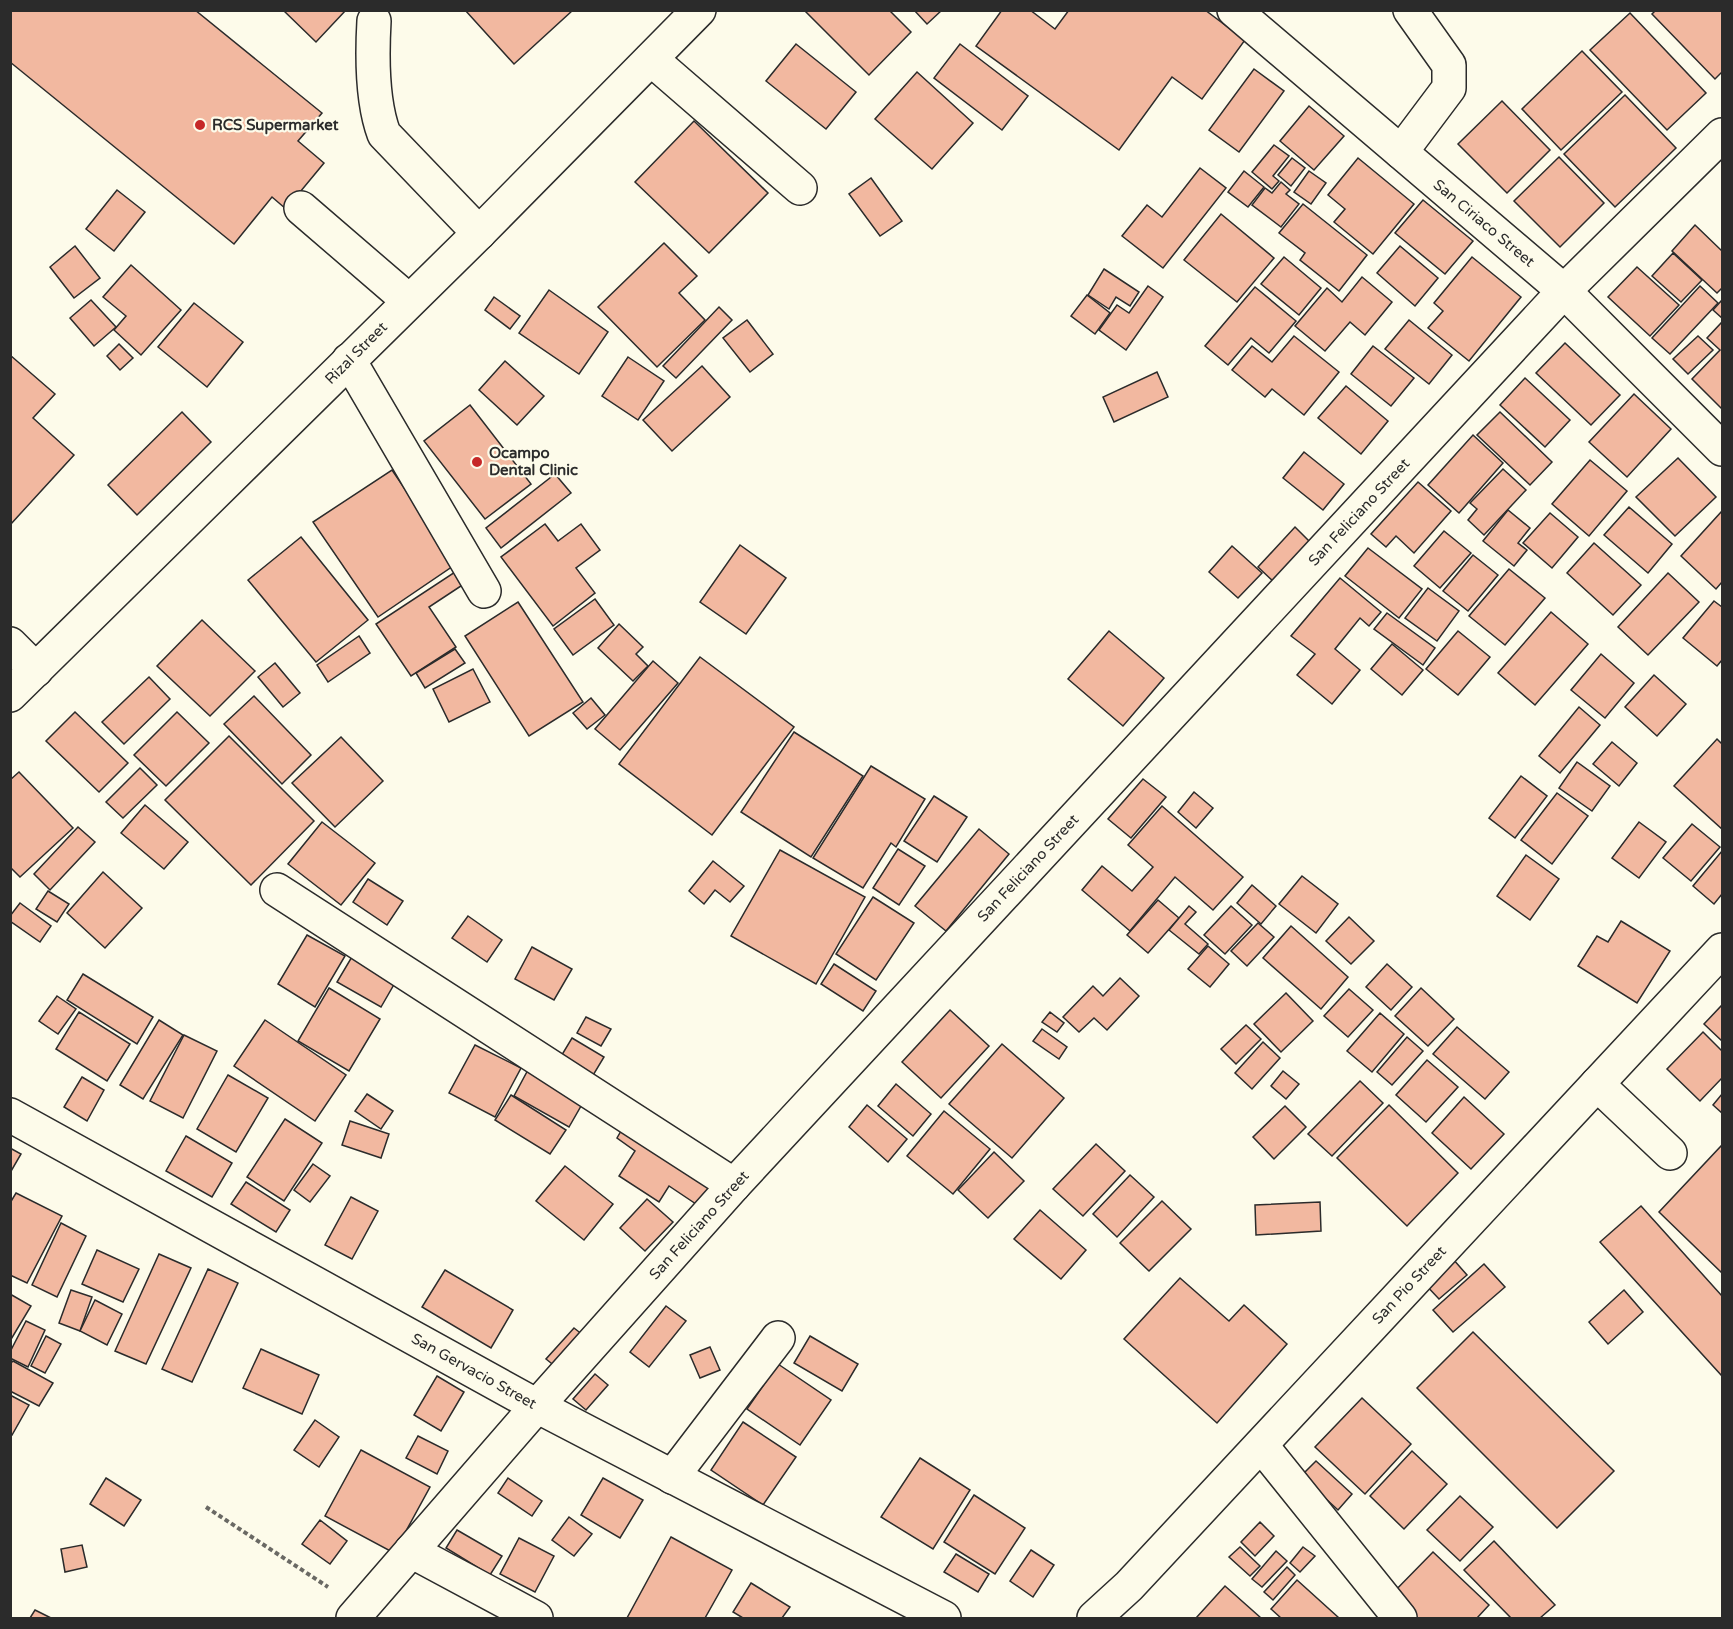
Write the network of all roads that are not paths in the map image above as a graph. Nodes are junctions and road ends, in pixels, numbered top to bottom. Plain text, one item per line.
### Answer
1 (699, 10) edge
2 (1234, 10) edge
3 (1410, 10) edge
4 (374, 21) dead end
5 (651, 59) junction
6 (1722, 135) edge
7 (1401, 152) junction
8 (800, 188) dead end
9 (302, 208) dead end
10 (479, 233) junction
11 (1564, 291) junction
12 (409, 301) junction
13 (349, 360) junction
14 (1722, 449) edge
15 (484, 591) dead end
16 (10, 644) edge
17 (36, 670) junction
18 (10, 695) edge
19 (276, 890) dead end
20 (1722, 950) edge
21 (1597, 1084) junction
22 (10, 1114) edge
23 (1670, 1153) dead end
24 (734, 1185) junction
25 (778, 1338) dead end
26 (537, 1406) junction
27 (1261, 1445) junction
28 (672, 1477) junction
29 (411, 1551) junction
30 (357, 1613) edge
31 (536, 1618) edge
32 (944, 1618) edge
33 (1094, 1618) edge
34 (1401, 1618) edge

1 - 5 street, Rizal Street
2 - 7 street, San Ciriaco Street
3 - 7 street
4 - 10 street
5 - 8 street
5 - 10 street, Rizal Street
6 - 11 street, San Feliciano Street
7 - 11 street, San Ciriaco Street
9 - 12 street
10 - 12 street, Rizal Street
11 - 14 street, San Ciriaco Street
11 - 24 street, San Feliciano Street
12 - 13 street, Rizal Street
13 - 15 street
13 - 17 street, Rizal Street
16 - 17 street
17 - 18 street, Rizal Street
19 - 24 street
20 - 21 street, San Pio Street
21 - 23 street
21 - 27 street, San Pio Street
22 - 26 street, San Gervacio Street
24 - 26 street, San Feliciano Street
25 - 28 street
26 - 28 street, San Gervacio Street
26 - 29 street, San Feliciano Street
27 - 33 street, San Pio Street
27 - 34 street
28 - 32 street, San Gervacio Street
29 - 30 street, San Feliciano Street
29 - 31 street

